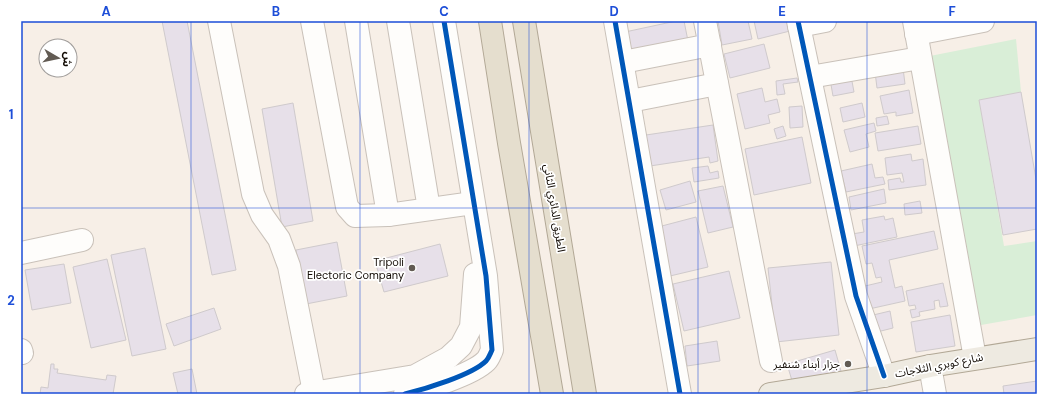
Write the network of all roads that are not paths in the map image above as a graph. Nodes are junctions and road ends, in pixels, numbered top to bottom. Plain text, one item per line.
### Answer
1 (219, 21) edge
2 (312, 21) edge
3 (356, 21) edge
4 (398, 21) edge
5 (444, 21) edge
6 (490, 21) edge
7 (524, 21) edge
8 (615, 21) edge
9 (705, 21) edge
10 (825, 21) edge
11 (983, 21) edge
12 (799, 24) edge
13 (915, 27) edge
14 (710, 46) junction
15 (920, 58) junction
16 (623, 62) junction
17 (810, 76) junction
18 (717, 84) junction
19 (630, 100) junction
20 (473, 203) junction
21 (429, 209) junction
22 (388, 215) junction
23 (478, 231) junction
24 (82, 240) dead end
25 (21, 253) edge
26 (1037, 348) edge
27 (975, 358) junction
28 (771, 361) dead end
29 (930, 366) junction
30 (884, 376) junction
31 (310, 393) edge
32 (405, 394) edge
33 (552, 394) edge
34 (586, 394) edge
35 (680, 394) edge
36 (770, 394) edge
37 (935, 394) edge

1 - 31 street
2 - 22 street
3 - 22 street
4 - 21 street
5 - 20 street
6 - 33 highway
7 - 34 highway, الطريق الدائري الثاني
8 - 16 street
9 - 14 street
10 - 12 street
11 - 13 street
12 - 17 street
13 - 15 street
14 - 16 street
14 - 18 street
15 - 17 street
15 - 27 street
16 - 19 street
17 - 30 street
18 - 19 street
18 - 28 street
19 - 35 street
20 - 21 street
20 - 23 street
21 - 22 street
23 - 31 street
23 - 32 street
24 - 25 street
26 - 27 main road, شارع كوبري الثلاجات
27 - 29 main road, شارع كوبري الثلاجات
29 - 30 main road, شارع كوبري الثلاجات
29 - 37 street
30 - 36 main road, شارع كوبري الثلاجات

